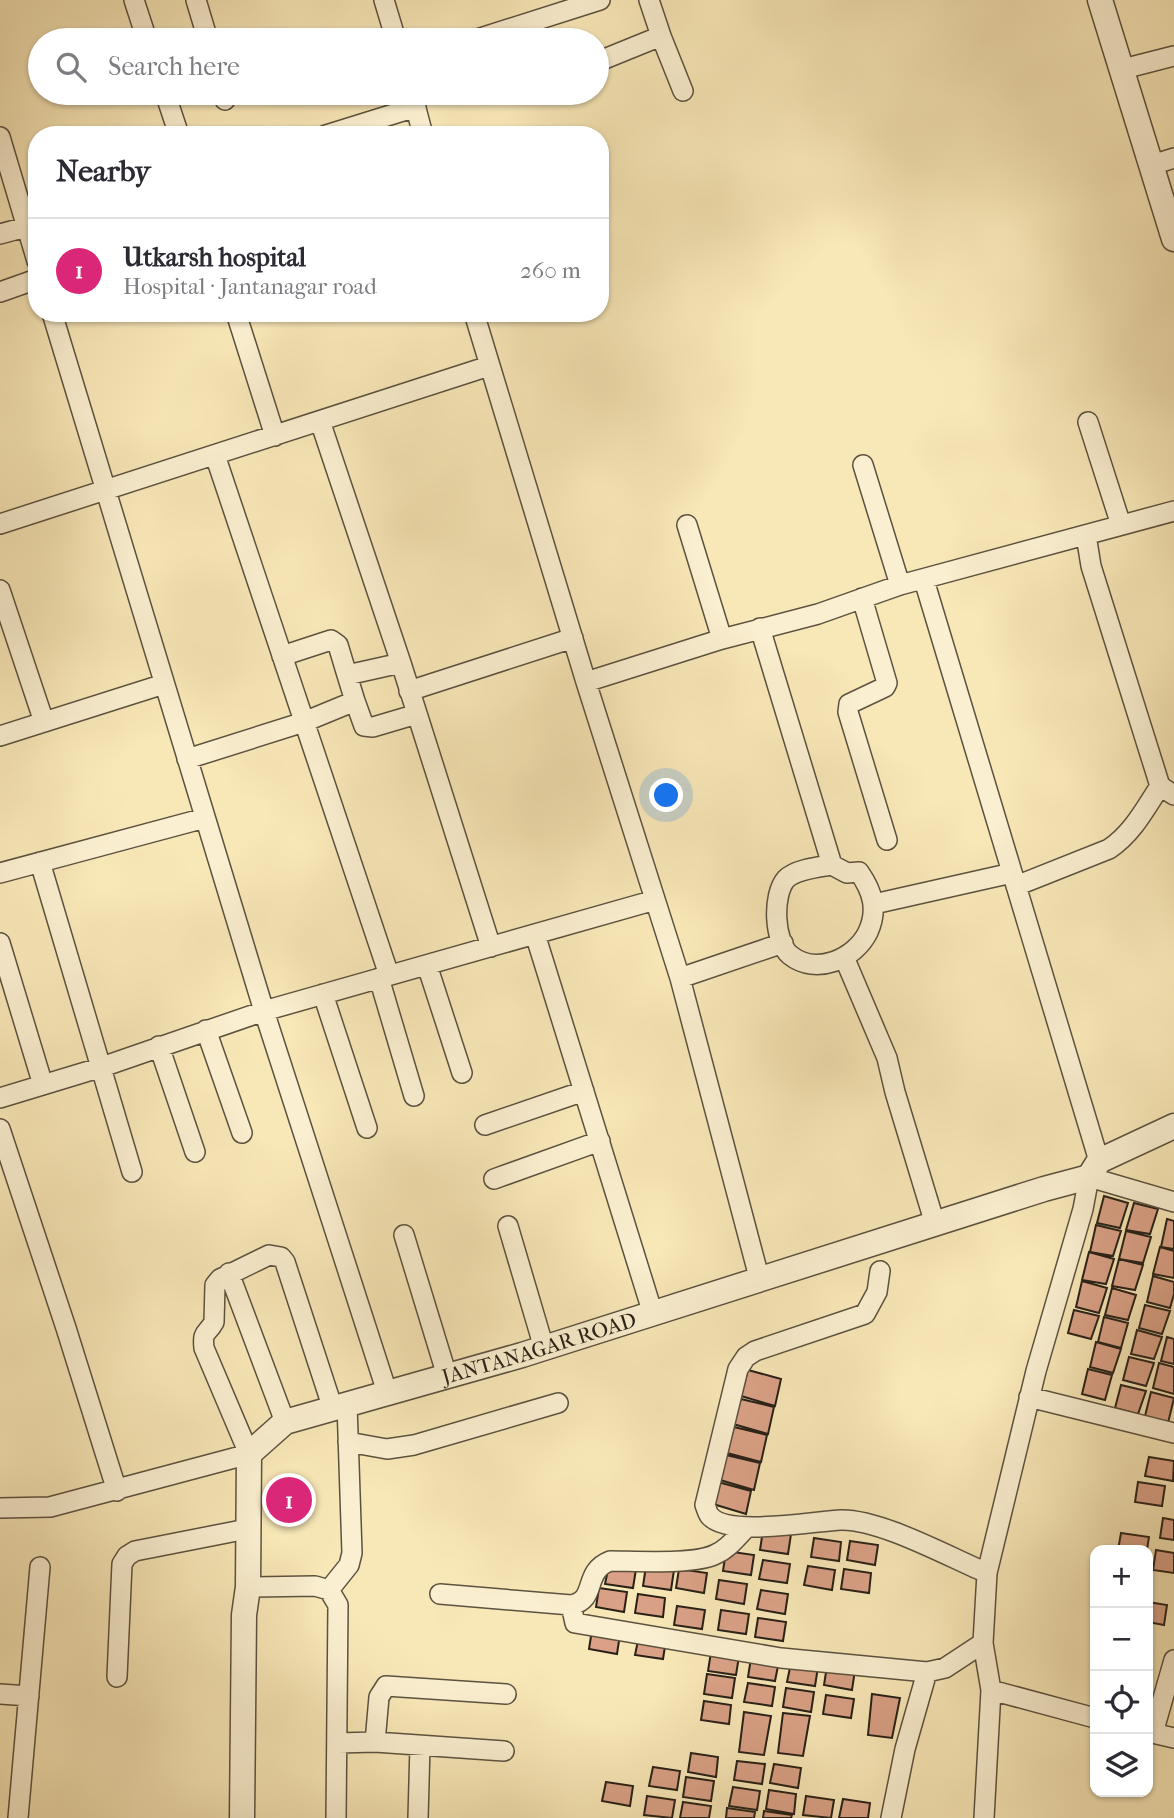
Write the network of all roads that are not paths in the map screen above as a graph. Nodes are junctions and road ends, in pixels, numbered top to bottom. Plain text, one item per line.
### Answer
1 (134, 0) edge
2 (196, 0) edge
3 (384, 0) edge
4 (600, 0) edge
5 (649, 0) edge
6 (1100, 0) edge
7 (143, 28) edge
8 (204, 28) edge
9 (392, 28) edge
10 (521, 28) edge
11 (661, 36) junction
12 (1174, 55) edge
13 (609, 57) edge
14 (1123, 69) junction
15 (683, 91) dead end
16 (168, 105) edge
17 (401, 105) edge
18 (415, 105) edge
19 (175, 126) edge
20 (349, 126) edge
21 (421, 126) edge
22 (0, 137) edge
23 (1163, 162) edge
24 (28, 215) edge
25 (28, 227) edge
26 (0, 234) edge
27 (1174, 239) edge
28 (28, 282) edge
29 (0, 292) edge
30 (55, 322) edge
31 (239, 322) edge
32 (477, 322) edge
33 (489, 366) junction
34 (320, 421) junction
35 (1088, 422) dead end
36 (275, 436) junction
37 (215, 455) junction
38 (863, 465) dead end
39 (105, 491) junction
40 (1174, 511) edge
41 (0, 524) edge
42 (687, 525) dead end
43 (1121, 525) junction
44 (1086, 535) junction
45 (923, 580) junction
46 (900, 585) junction
47 (0, 590) edge
48 (862, 598) junction
49 (760, 628) junction
50 (573, 638) junction
51 (722, 639) junction
52 (282, 656) junction
53 (401, 663) junction
54 (347, 675) junction
55 (586, 682) junction
56 (164, 684) junction
57 (409, 691) junction
58 (355, 701) junction
59 (417, 713) junction
60 (44, 722) junction
61 (304, 722) junction
62 (0, 736) edge
63 (187, 759) junction
64 (1167, 790) edge
65 (205, 818) junction
66 (887, 840) dead end
67 (40, 862) junction
68 (832, 865) junction
69 (0, 873) edge
70 (1014, 880) junction
71 (655, 900) junction
72 (874, 904) junction
73 (535, 934) junction
74 (0, 943) edge
75 (783, 943) junction
76 (491, 947) junction
77 (844, 957) junction
78 (427, 965) junction
79 (384, 977) junction
80 (680, 978) junction
81 (323, 994) junction
82 (264, 1011) junction
83 (206, 1030) junction
84 (159, 1046) junction
85 (102, 1067) junction
86 (462, 1073) dead end
87 (43, 1085) junction
88 (584, 1091) junction
89 (414, 1096) dead end
90 (0, 1098) edge
91 (485, 1125) dead end
92 (1174, 1126) edge
93 (367, 1128) dead end
94 (0, 1129) edge
95 (242, 1133) dead end
96 (600, 1141) junction
97 (195, 1152) dead end
98 (1094, 1169) junction
99 (132, 1172) dead end
100 (494, 1179) dead end
101 (1174, 1202) edge
102 (935, 1224) junction
103 (508, 1226) dead end
104 (404, 1235) dead end
105 (880, 1271) dead end
106 (229, 1273) junction
107 (760, 1281) junction
108 (653, 1314) junction
109 (544, 1348) junction
110 (447, 1376) junction
111 (387, 1392) junction
112 (1029, 1397) junction
113 (558, 1403) dead end
114 (340, 1407) junction
115 (285, 1422) junction
116 (1174, 1433) edge
117 (348, 1442) junction
118 (249, 1454) junction
119 (117, 1491) junction
120 (0, 1508) edge
121 (746, 1528) junction
122 (247, 1529) junction
123 (40, 1567) dead end
124 (988, 1573) junction
125 (248, 1587) junction
126 (329, 1590) junction
127 (440, 1594) dead end
128 (571, 1605) junction
129 (983, 1643) junction
130 (1174, 1660) edge
131 (927, 1672) junction
132 (117, 1677) dead end
133 (991, 1690) junction
134 (0, 1694) edge
135 (506, 1694) dead end
136 (29, 1696) junction
137 (1090, 1717) edge
138 (1153, 1726) edge
139 (1153, 1733) edge
140 (1174, 1738) edge
141 (375, 1742) junction
142 (338, 1744) junction
143 (420, 1746) junction
144 (504, 1751) dead end
145 (18, 1818) edge
146 (242, 1818) edge
147 (336, 1818) edge
148 (418, 1818) edge
149 (891, 1818) edge
150 (984, 1818) edge

1 - 7 street
2 - 8 street
3 - 9 street
4 - 10 street
5 - 11 street
6 - 14 street
11 - 13 street
11 - 15 street
12 - 14 street
14 - 23 street
16 - 19 street
17 - 20 street
18 - 21 street
22 - 24 street
23 - 27 street
25 - 26 street
28 - 29 street
30 - 39 street
31 - 36 street
32 - 33 street
33 - 34 street
33 - 50 street
34 - 36 street
34 - 53 street
35 - 43 street
36 - 37 street
37 - 39 street
37 - 52 street
38 - 46 street
39 - 41 street
39 - 56 street
40 - 43 street
42 - 51 street
43 - 44 street
44 - 45 street
44 - 64 street
45 - 46 street
45 - 70 street
46 - 48 street
47 - 60 street
48 - 49 street
48 - 66 street
49 - 51 street
49 - 68 street
50 - 55 street
50 - 57 street
51 - 55 street
52 - 54 street
52 - 61 street
53 - 54 street
53 - 57 street
54 - 58 street
55 - 71 street
56 - 60 street
56 - 63 street
57 - 59 street
58 - 59 street
58 - 61 street
59 - 76 street
60 - 62 street
61 - 63 street
61 - 79 street
63 - 65 street
64 - 70 street
65 - 67 street
65 - 82 street
67 - 69 street
67 - 85 street
68 - 72 street
68 - 75 street
70 - 72 street
70 - 98 street
71 - 73 street
71 - 80 street
72 - 77 street
73 - 76 street
73 - 88 street
74 - 87 street
75 - 77 street
75 - 80 street
76 - 78 street
77 - 102 street
78 - 79 street
78 - 86 street
79 - 81 street
79 - 89 street
80 - 107 street
81 - 82 street
81 - 93 street
82 - 83 street
82 - 111 street
83 - 84 street
83 - 95 street
84 - 85 street
84 - 97 street
85 - 87 street
85 - 99 street
87 - 90 street
88 - 91 street
88 - 96 street
92 - 98 street, JANTANAGAR ROAD
94 - 119 street
96 - 100 street
96 - 108 street
98 - 101 street
98 - 102 street, JANTANAGAR ROAD
98 - 112 street
102 - 107 street, JANTANAGAR ROAD
103 - 109 street
104 - 110 street
105 - 121 street
106 - 114 street
106 - 115 street
106 - 118 street
107 - 108 street, JANTANAGAR ROAD
108 - 109 street, JANTANAGAR ROAD
109 - 110 street, JANTANAGAR ROAD
110 - 111 street, JANTANAGAR ROAD
111 - 114 street, JANTANAGAR ROAD
112 - 116 street
112 - 124 street
113 - 117 street
114 - 115 street, JANTANAGAR ROAD
114 - 117 street
115 - 118 street, JANTANAGAR ROAD
117 - 126 street
118 - 119 street
118 - 122 street
119 - 120 street
121 - 124 street
121 - 128 street
122 - 125 street
122 - 132 street
123 - 136 street
124 - 129 street
125 - 126 street
125 - 146 street
126 - 142 street
127 - 128 street
128 - 131 street
129 - 131 street
129 - 133 street
130 - 138 street
131 - 149 street
133 - 137 street
133 - 150 street
134 - 136 street
135 - 141 street
136 - 145 street
139 - 140 street
141 - 142 street
141 - 143 street
142 - 147 street
143 - 144 street
143 - 148 street

